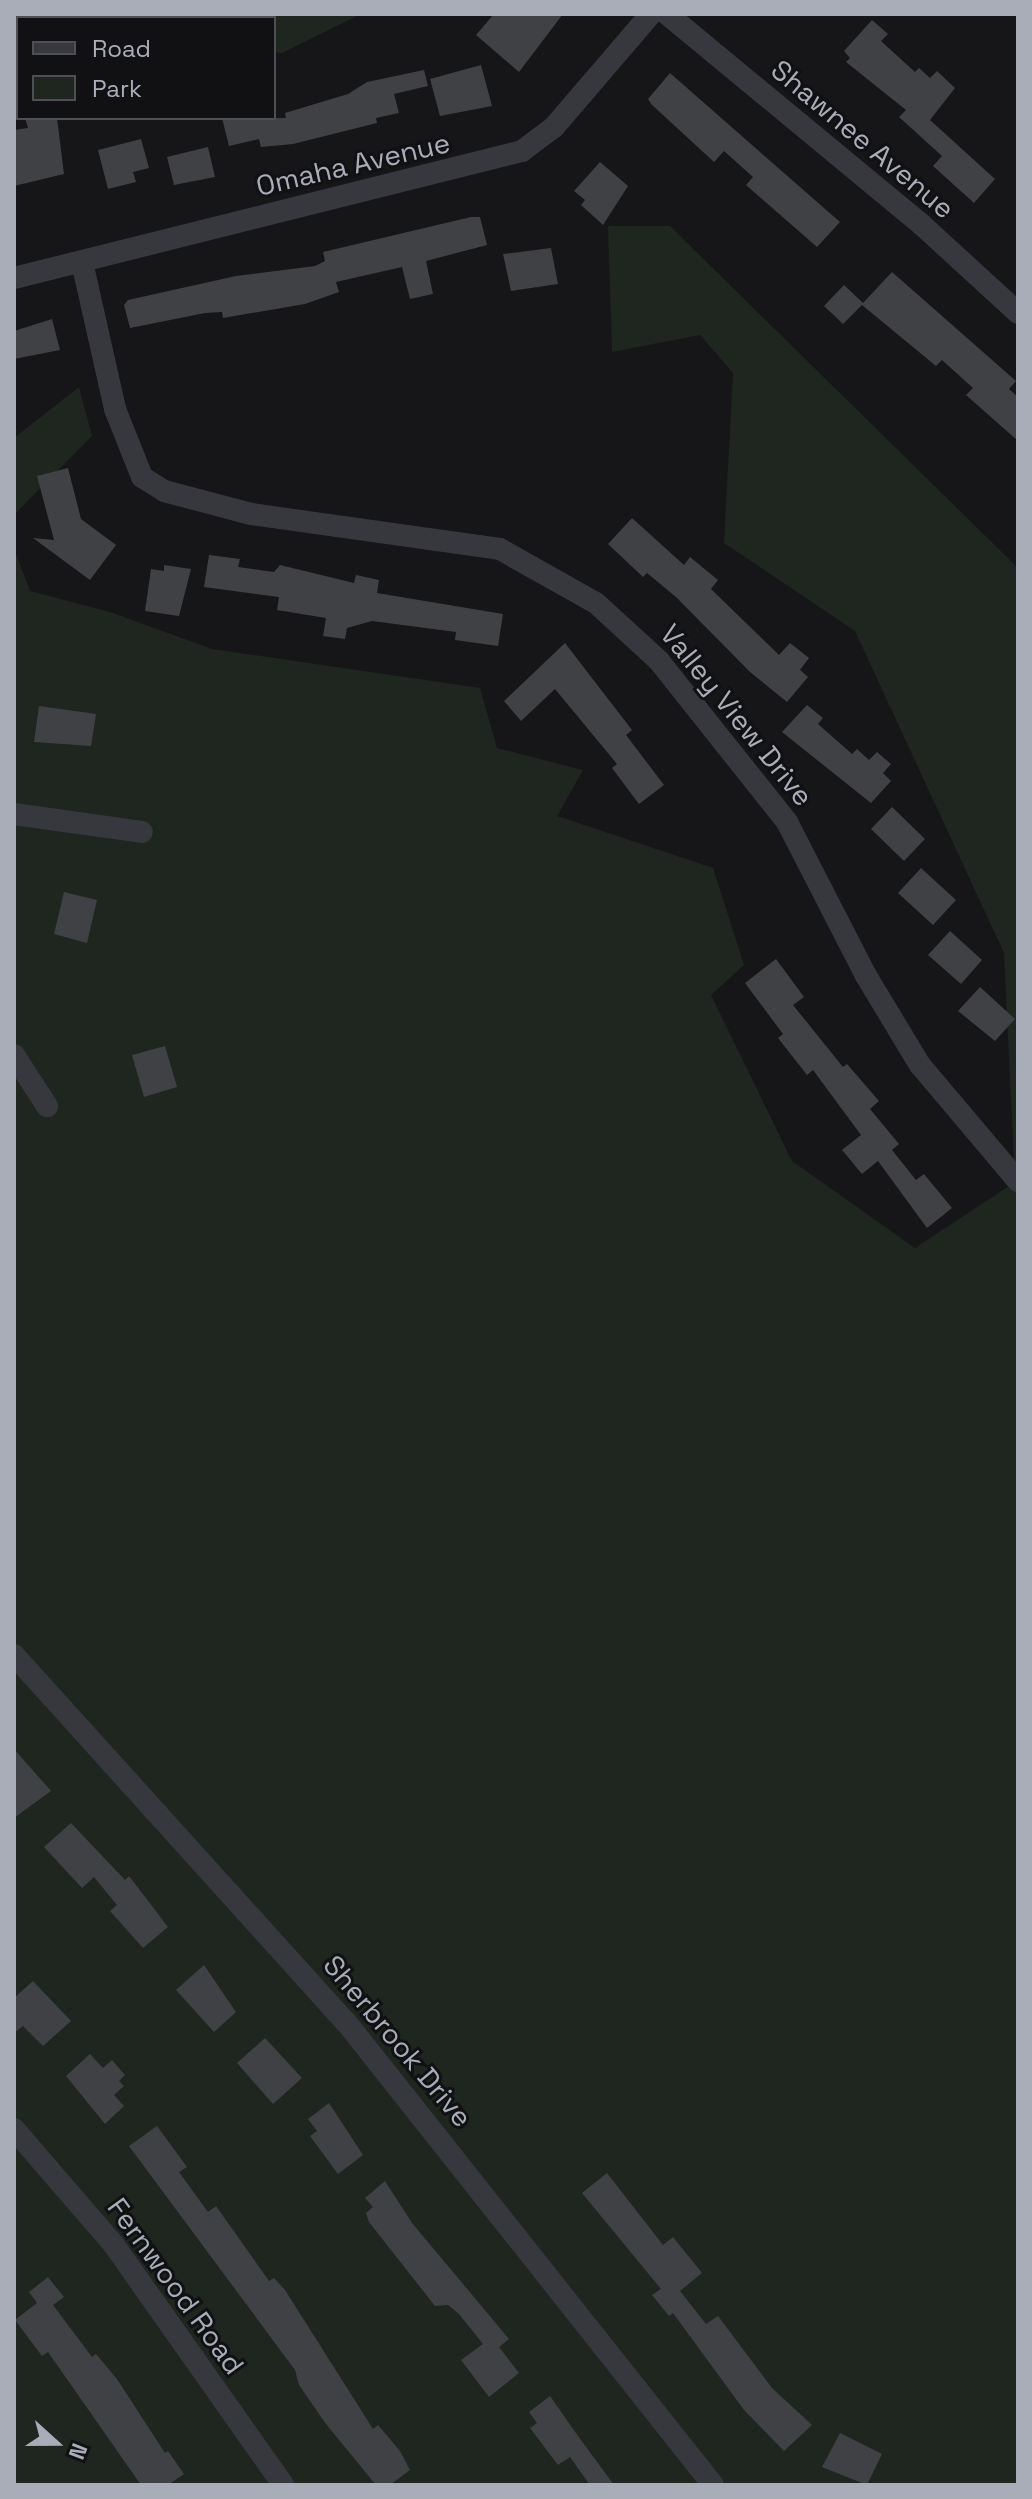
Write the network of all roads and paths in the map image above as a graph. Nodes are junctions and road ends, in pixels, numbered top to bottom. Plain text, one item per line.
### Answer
1 (651, 14) edge
2 (667, 14) edge
3 (82, 262) junction
4 (14, 278) edge
5 (1018, 313) edge
6 (14, 814) edge
7 (142, 832) dead end
8 (14, 1055) edge
9 (47, 1106) dead end
10 (1018, 1181) edge
11 (14, 1655) edge
12 (14, 2129) edge
13 (283, 2485) edge
14 (713, 2485) edge

1 - 3 street, Omaha Avenue
2 - 5 street, Shawnee Avenue
3 - 4 street, Omaha Avenue
3 - 10 street, Valley View Drive
6 - 7 street
8 - 9 street
11 - 14 street, Sherbrook Drive
12 - 13 street, Fernwood Road

